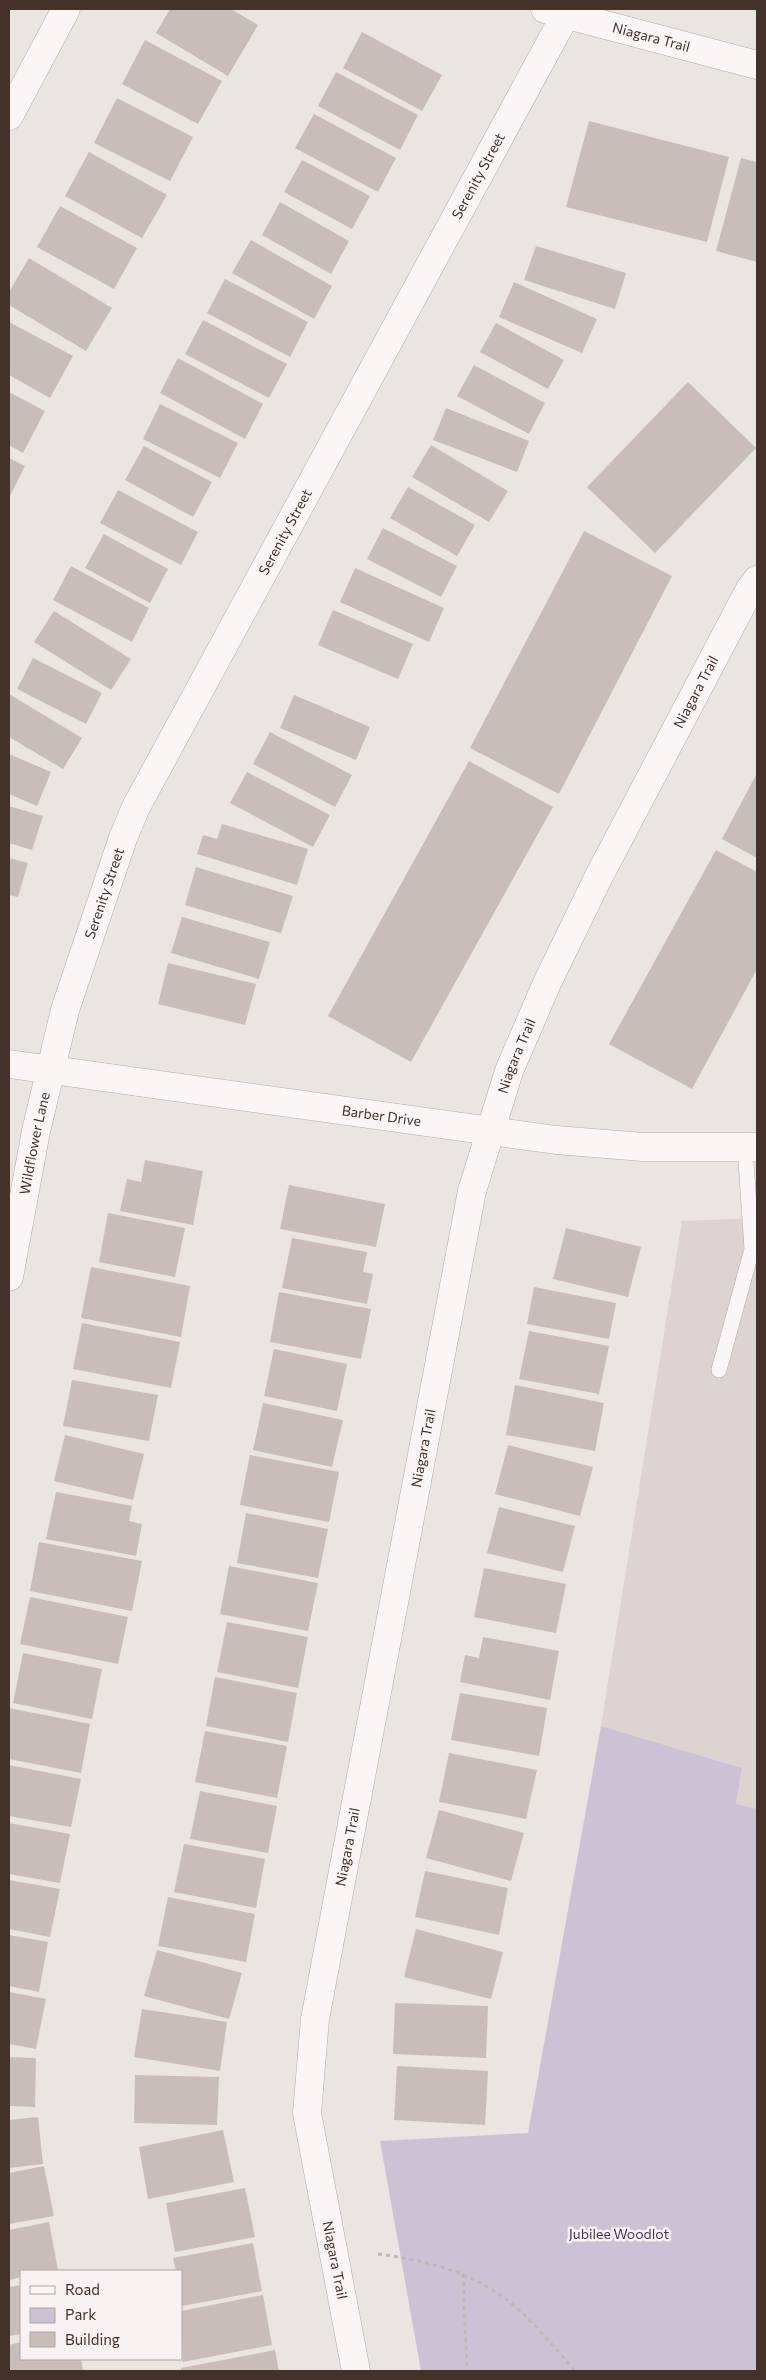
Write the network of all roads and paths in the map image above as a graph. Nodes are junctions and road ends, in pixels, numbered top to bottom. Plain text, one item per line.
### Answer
1 (66, 9) edge
2 (556, 12) edge
3 (757, 66) edge
4 (9, 116) edge
5 (757, 580) edge
6 (9, 1064) edge
7 (50, 1069) junction
8 (490, 1132) junction
9 (751, 1147) edge
10 (755, 1249) edge
11 (9, 1278) edge
12 (719, 1370) dead end
13 (378, 2254) dead end
14 (463, 2274) junction
15 (356, 2371) edge
16 (467, 2371) edge
17 (575, 2371) edge

1 - 4 street
2 - 3 street, Niagara Trail
2 - 7 street, Serenity Street
5 - 8 street, Niagara Trail
6 - 7 street, Barber Drive
7 - 8 street, Barber Drive
7 - 11 street, Wildflower Lane
8 - 9 street, Barber Drive
8 - 15 street, Niagara Trail
9 - 10 lane
10 - 12 lane
13 - 14 path
14 - 16 path
14 - 17 path

